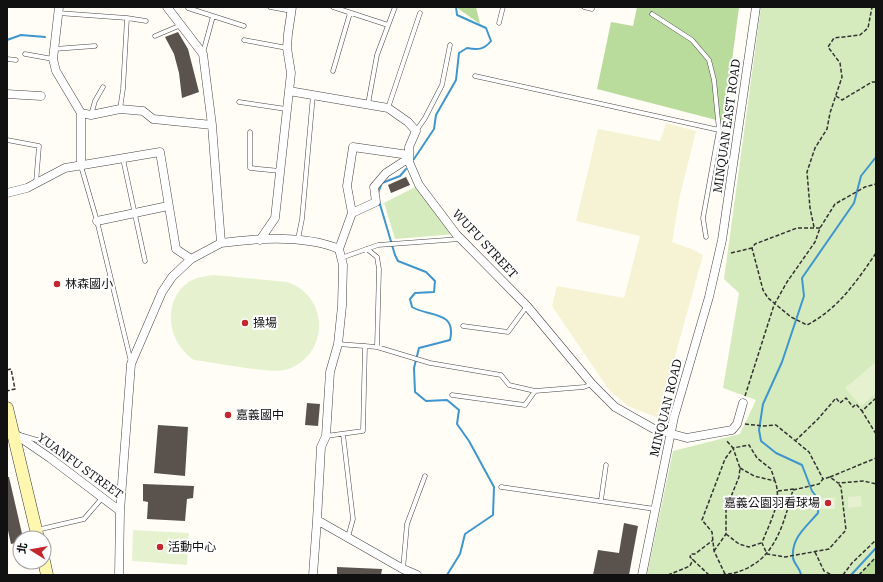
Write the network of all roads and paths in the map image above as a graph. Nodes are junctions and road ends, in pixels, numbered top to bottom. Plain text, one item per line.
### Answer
1 (167, 7) edge
2 (270, 7) edge
3 (333, 7) edge
4 (396, 7) edge
5 (503, 7) edge
6 (584, 7) edge
7 (756, 7) edge
8 (872, 7) edge
9 (188, 8) dead end
10 (292, 9) edge
11 (592, 9) dead end
12 (59, 10) edge
13 (350, 13) junction
14 (420, 13) dead end
15 (652, 14) dead end
16 (213, 16) junction
17 (127, 18) junction
18 (146, 21) dead end
19 (499, 23) dead end
20 (182, 25) junction
21 (388, 25) junction
22 (244, 26) dead end
23 (155, 36) dead end
24 (244, 40) dead end
25 (450, 45) dead end
26 (94, 46) dead end
27 (288, 48) junction
28 (54, 49) junction
29 (25, 54) dead end
30 (203, 54) junction
31 (7, 59) edge
32 (53, 59) junction
33 (16, 60) dead end
34 (333, 71) dead end
35 (475, 76) dead end
36 (876, 82) edge
37 (103, 87) dead end
38 (289, 91) junction
39 (7, 94) edge
40 (41, 96) dead end
41 (313, 96) junction
42 (836, 96) junction
43 (239, 102) dead end
44 (368, 106) junction
45 (286, 108) junction
46 (388, 108) junction
47 (120, 109) junction
48 (80, 113) junction
49 (91, 115) junction
50 (212, 125) junction
51 (719, 130) junction
52 (416, 131) junction
53 (250, 132) dead end
54 (7, 140) edge
55 (409, 156) junction
56 (123, 159) junction
57 (81, 166) junction
58 (280, 171) junction
59 (36, 183) junction
60 (876, 184) edge
61 (7, 193) edge
62 (168, 206) junction
63 (136, 213) junction
64 (352, 213) junction
65 (97, 221) junction
66 (814, 227) junction
67 (820, 228) junction
68 (706, 237) dead end
69 (461, 239) junction
70 (260, 240) junction
71 (298, 240) junction
72 (221, 243) junction
73 (752, 248) junction
74 (367, 249) junction
75 (720, 249) joint
76 (731, 253) dead end
77 (876, 253) edge
78 (340, 254) junction
79 (191, 259) junction
80 (145, 261) dead end
81 (774, 305) junction
82 (527, 306) junction
83 (463, 326) dead end
84 (338, 344) junction
85 (365, 346) junction
86 (377, 347) junction
87 (131, 364) junction
88 (7, 370) edge
89 (592, 384) junction
90 (535, 391) junction
91 (7, 392) edge
92 (452, 395) dead end
93 (876, 398) edge
94 (743, 403) joint
95 (7, 408) edge
96 (862, 411) junction
97 (737, 424) junction
98 (754, 425) dead end
99 (12, 432) junction
100 (343, 434) junction
101 (671, 434) junction
102 (876, 434) edge
103 (326, 436) junction
104 (795, 441) junction
105 (57, 446) dead end
106 (733, 448) junction
107 (876, 458) edge
108 (606, 465) dead end
109 (740, 468) junction
110 (425, 476) dead end
111 (830, 477) junction
112 (823, 479) junction
113 (775, 481) junction
114 (838, 483) junction
115 (876, 484) edge
116 (501, 487) dead end
117 (796, 489) junction
118 (778, 491) junction
119 (103, 497) junction
120 (602, 500) junction
121 (656, 510) junction
122 (120, 511) junction
123 (317, 520) junction
124 (37, 530) edge
125 (50, 530) edge
126 (726, 534) junction
127 (348, 538) junction
128 (713, 540) junction
129 (876, 540) edge
130 (762, 543) junction
131 (714, 551) junction
132 (815, 552) junction
133 (767, 554) junction
134 (876, 557) edge
135 (692, 559) junction
136 (404, 569) junction
137 (725, 574) edge
138 (119, 575) edge
139 (313, 575) edge
140 (417, 575) edge
141 (642, 575) edge
142 (668, 575) edge
143 (709, 575) edge
144 (722, 575) edge
145 (832, 575) edge
146 (843, 575) edge
147 (859, 575) edge

1 - 20 street
2 - 10 lane
3 - 13 lane
4 - 21 lane
5 - 19 lane
6 - 11 lane
7 - 75 street, MINQUAN EAST ROAD
8 - 42 path
9 - 16 lane
10 - 27 street
12 - 17 lane
12 - 28 street
13 - 21 lane
13 - 34 lane
14 - 46 lane
15 - 51 lane
16 - 22 lane
16 - 30 lane
17 - 18 lane
17 - 47 lane
20 - 23 lane
20 - 30 street
21 - 44 lane
24 - 27 lane
25 - 52 lane
26 - 28 lane
27 - 38 street
28 - 32 street
29 - 32 lane
30 - 50 street
31 - 33 lane
32 - 48 street
35 - 51 lane
36 - 42 path
37 - 49 lane
38 - 41 street
38 - 45 street
39 - 40 street
41 - 44 street
41 - 71 lane
42 - 66 path
43 - 45 lane
44 - 46 street
45 - 58 street
46 - 52 street
47 - 49 street
47 - 50 street
48 - 49 street
48 - 57 street
50 - 72 street
51 - 68 lane
52 - 55 street
53 - 58 lane
54 - 59 lane
55 - 64 street
55 - 64 street
55 - 69 street, WUFU STREET
56 - 57 street
56 - 62 street
56 - 63 lane
57 - 59 street
57 - 65 lane
58 - 70 street
59 - 61 street
60 - 67 path
62 - 63 street
62 - 79 street
63 - 65 street
63 - 80 lane
64 - 78 street
65 - 87 lane
66 - 67 path
66 - 73 path
67 - 81 path
69 - 74 lane
69 - 82 street, WUFU STREET
70 - 71 street
70 - 72 street
71 - 78 street
72 - 79 street
73 - 76 path
73 - 81 path
74 - 78 lane
74 - 86 lane
75 - 101 street, MINQUAN ROAD
77 - 81 path
78 - 84 street
79 - 87 street
81 - 94 path
82 - 83 lane
82 - 89 street, WUFU STREET
84 - 85 lane
84 - 103 street
85 - 86 lane
85 - 100 lane
86 - 90 lane
87 - 122 street
88 - 91 path
89 - 90 lane
89 - 101 street, WUFU STREET
90 - 92 lane
93 - 96 path
94 - 97 street
95 - 99 main road
96 - 102 path
96 - 104 path
97 - 101 street, WUFU STREET
97 - 106 path
98 - 104 path
99 - 105 lane
99 - 119 street, YUANFU STREET
99 - 124 main road
100 - 103 lane
100 - 127 lane
101 - 121 street, MINQUAN ROAD
103 - 123 street
104 - 112 path
106 - 109 path
106 - 113 path
106 - 128 path
107 - 111 path
108 - 120 lane
109 - 113 path
109 - 126 path
110 - 136 lane
111 - 112 path
111 - 114 path
112 - 117 path
113 - 118 path
114 - 115 path
114 - 132 path
116 - 120 lane
117 - 118 path
117 - 133 path
118 - 130 path
119 - 122 street, YUANFU STREET
119 - 125 lane
120 - 121 lane
121 - 141 street, MINQUAN ROAD
122 - 138 street, YUANFU STREET
123 - 127 street
123 - 139 street
126 - 130 path
126 - 131 path
127 - 136 street
128 - 131 path
128 - 135 path
129 - 146 path
130 - 133 path
131 - 137 path
132 - 133 path
132 - 145 path
133 - 137 path
134 - 147 path
135 - 142 path
135 - 143 path
136 - 140 street
137 - 144 path

